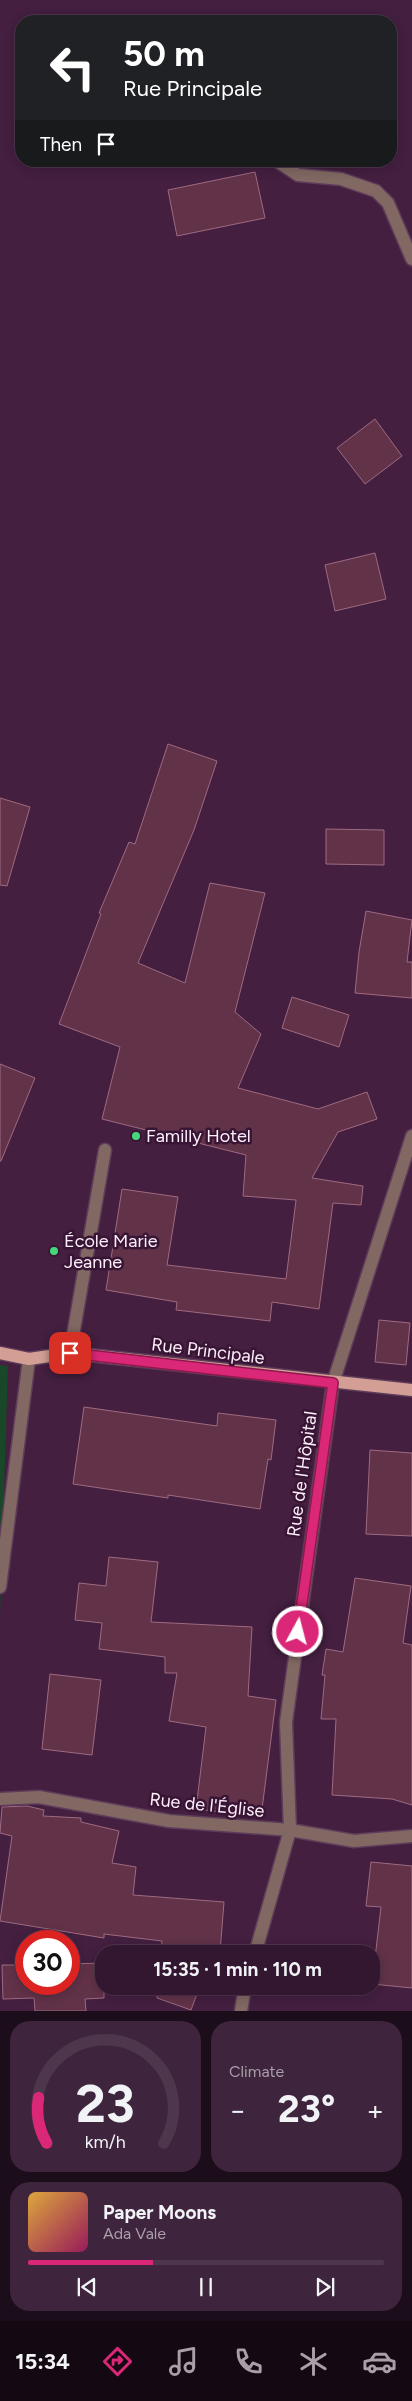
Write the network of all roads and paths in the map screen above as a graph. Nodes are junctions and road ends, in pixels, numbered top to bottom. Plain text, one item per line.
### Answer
1 (286, 167) edge
2 (412, 259) edge
3 (412, 1136) edge
4 (105, 1150) dead end
5 (0, 1353) edge
6 (70, 1353) junction
7 (29, 1359) junction
8 (333, 1383) junction
9 (412, 1390) edge
10 (0, 1587) edge
11 (0, 1799) edge
12 (290, 1830) junction
13 (412, 1836) edge
14 (258, 1945) edge
15 (244, 1995) edge
16 (241, 2011) edge

1 - 2 street
3 - 8 street, Rue de l'Hôpital
4 - 6 street
5 - 7 main road, Rue Principale
6 - 7 main road, Rue Principale
6 - 8 main road, Rue Principale
7 - 10 street
8 - 9 main road, Rue Principale
8 - 12 street, Rue de l'Hôpital
11 - 12 street, Rue de l'Église
12 - 13 street, Rue de l'Église
12 - 14 street, Rue de l'Hôpital
15 - 16 street

